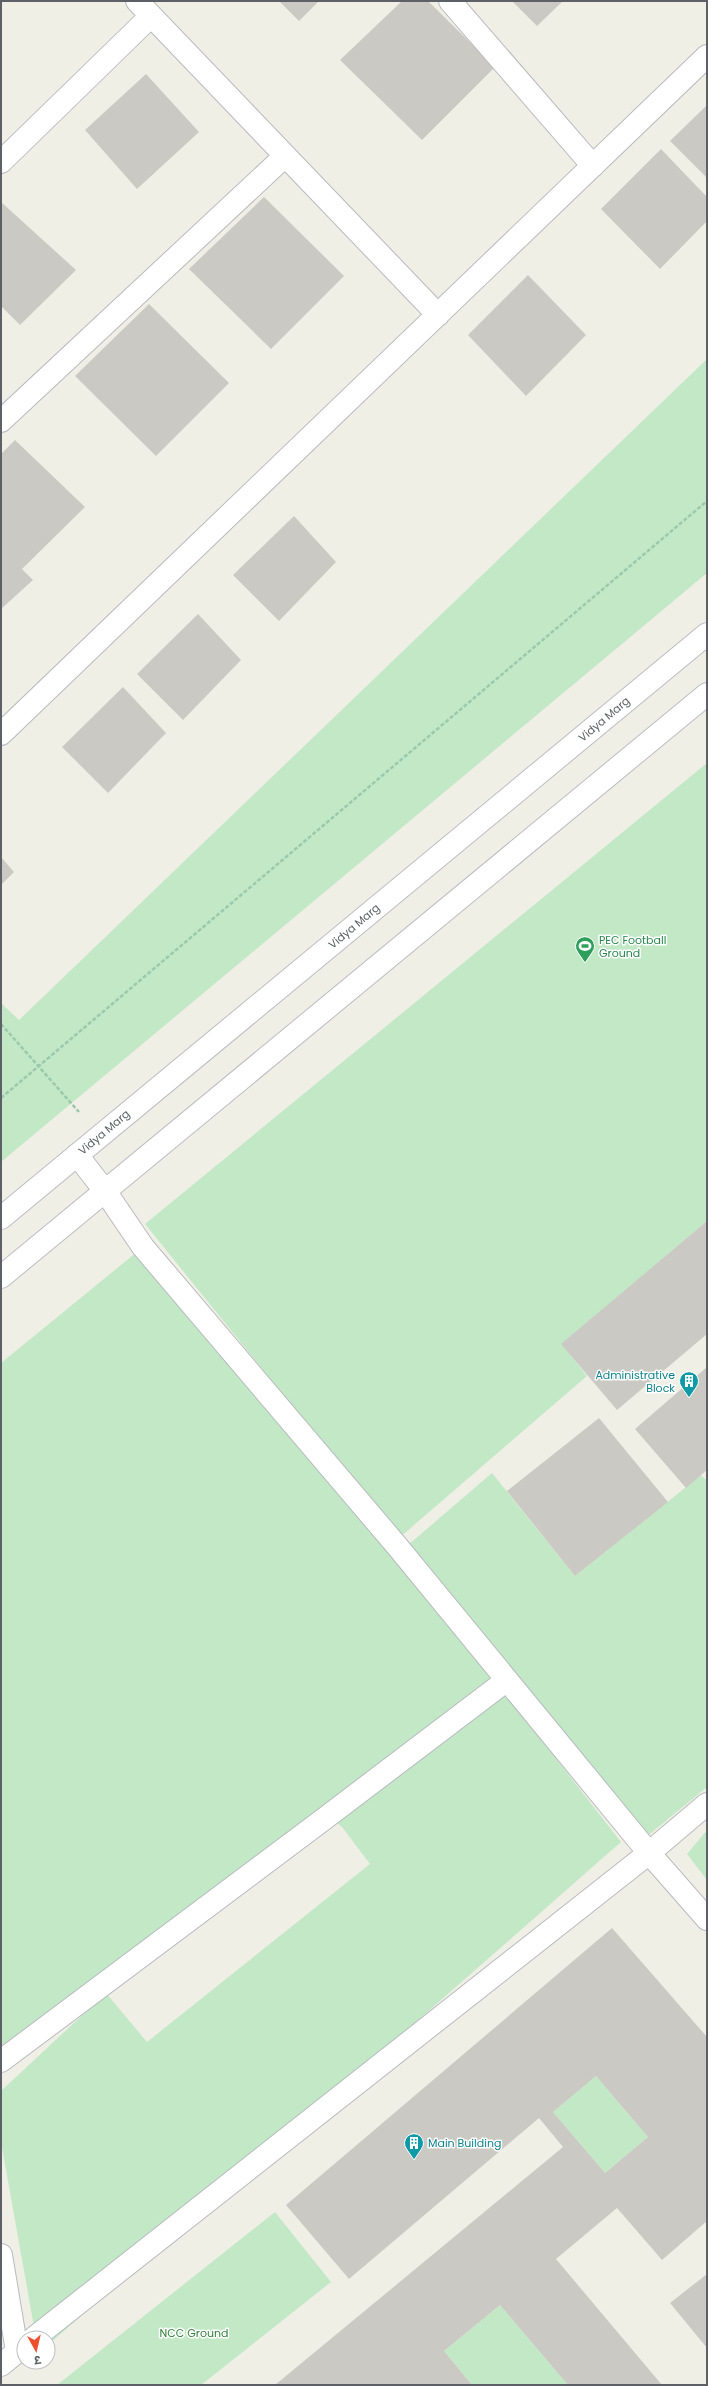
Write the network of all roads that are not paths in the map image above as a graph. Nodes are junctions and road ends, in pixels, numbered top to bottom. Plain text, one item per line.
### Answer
1 (450, 1) edge
2 (144, 9) edge
3 (707, 56) edge
4 (285, 156) junction
5 (1, 162) edge
6 (593, 166) junction
7 (438, 315) junction
8 (1, 421) edge
9 (707, 634) edge
10 (707, 694) edge
11 (1, 734) edge
12 (77, 1155) junction
13 (105, 1190) junction
14 (1, 1218) edge
15 (1, 1277) edge
16 (507, 1680) junction
17 (707, 1804) edge
18 (649, 1853) junction
19 (707, 1919) edge
20 (1, 2060) edge
21 (1, 2255) edge
22 (44, 2330) edge
23 (14, 2354) edge

1 - 6 street
2 - 4 street
2 - 5 street
3 - 6 street
4 - 7 street
4 - 8 street
6 - 7 street
7 - 11 street
9 - 12 street, Vidya Marg
10 - 13 street
12 - 13 street
12 - 14 street, Vidya Marg
13 - 15 street
13 - 16 street
16 - 18 street
16 - 20 street
17 - 18 street
18 - 19 street
18 - 22 street
21 - 23 street

